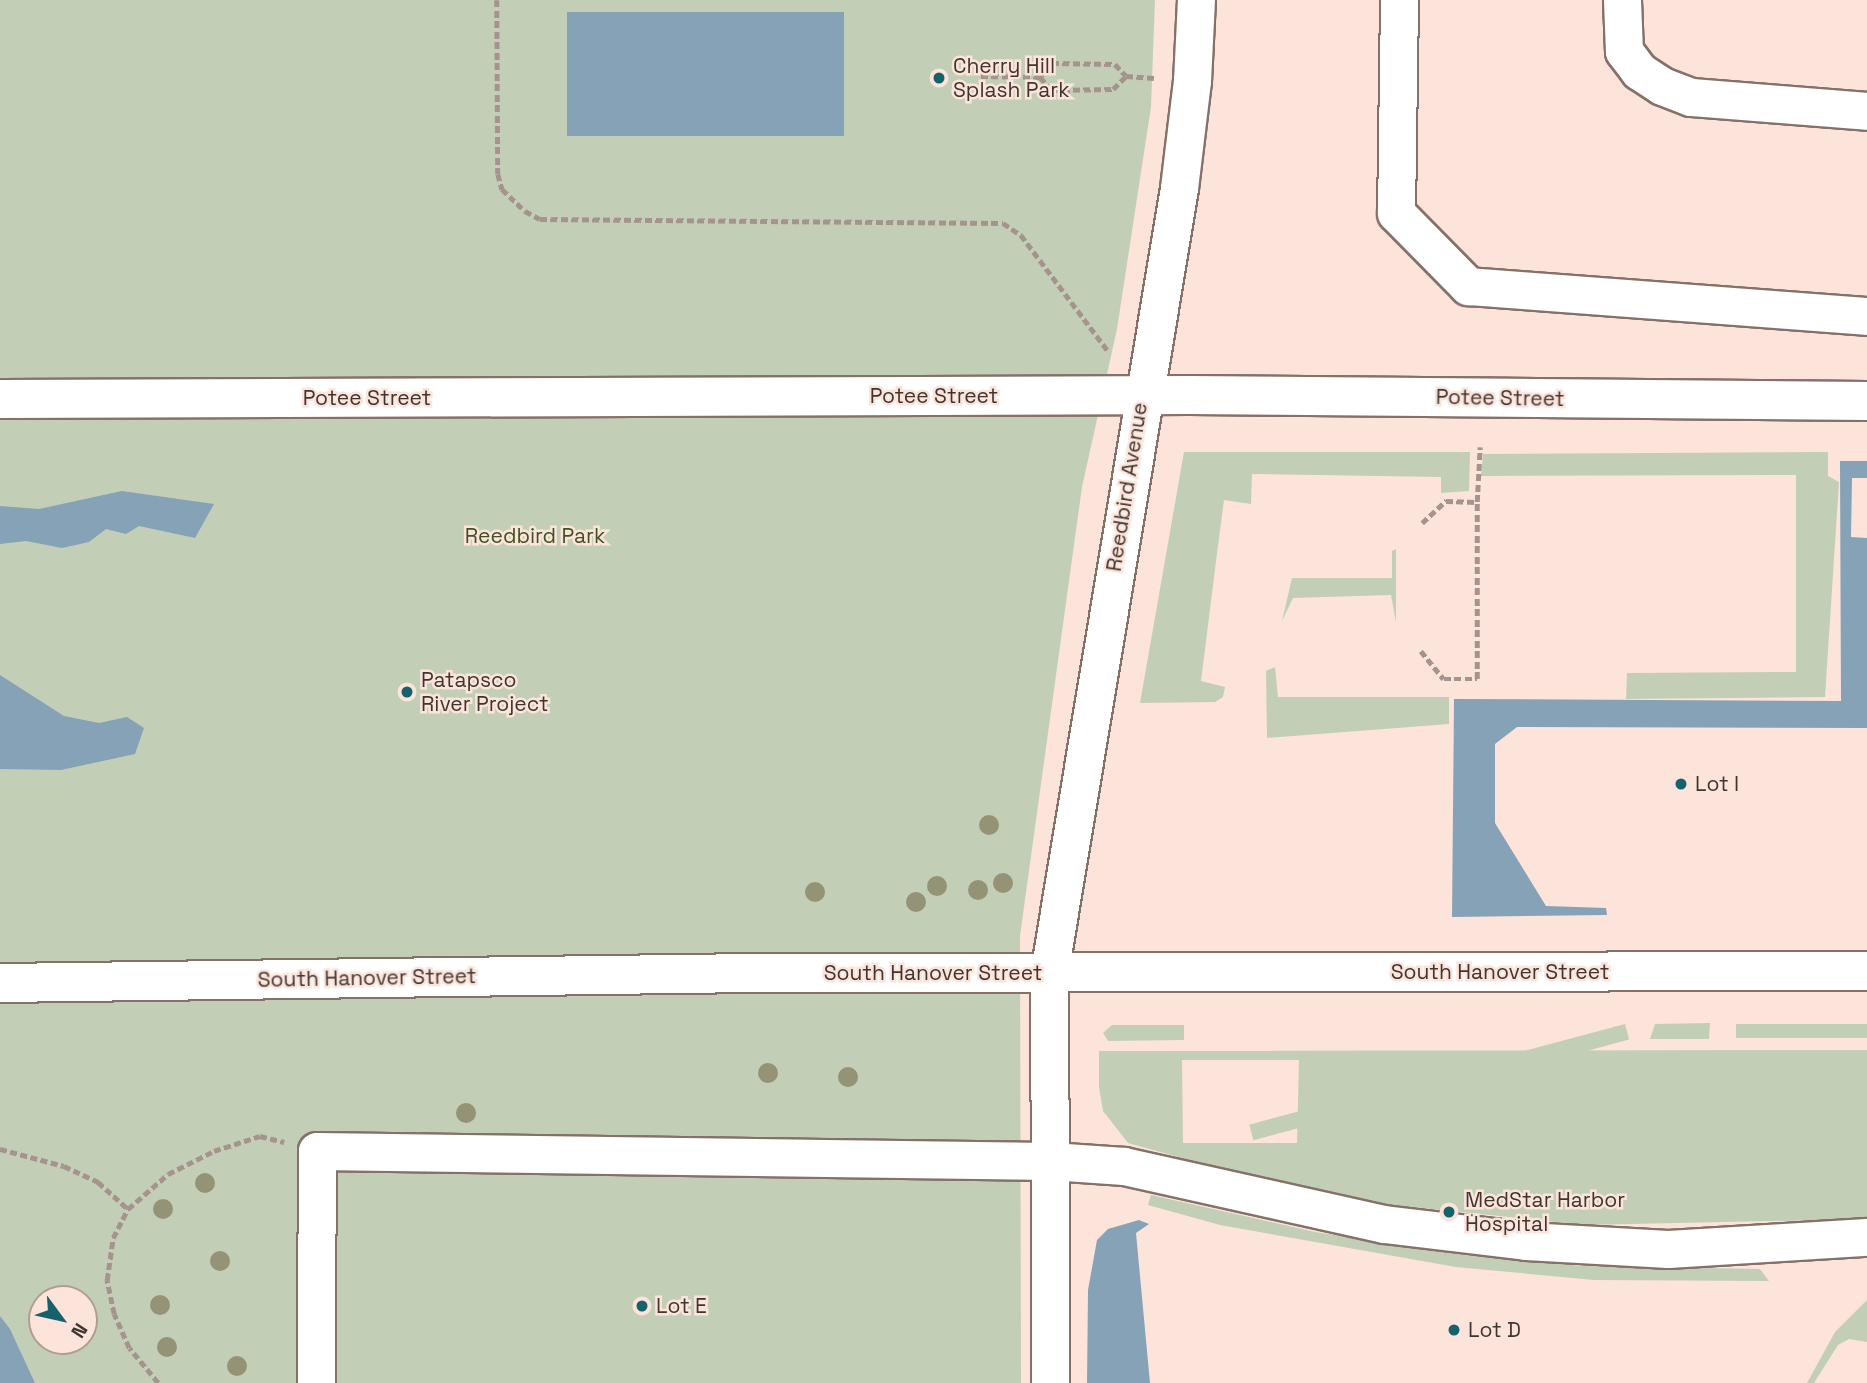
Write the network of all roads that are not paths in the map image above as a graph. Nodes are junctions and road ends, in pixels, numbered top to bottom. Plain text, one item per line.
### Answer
1 (1196, 0) edge
2 (1399, 0) edge
3 (1622, 0) edge
4 (1867, 111) edge
5 (1867, 316) edge
6 (1142, 395) junction
7 (0, 399) edge
8 (1867, 401) edge
9 (1867, 971) edge
10 (1049, 973) junction
11 (0, 983) edge
12 (1051, 1161) junction
13 (1867, 1237) edge
14 (316, 1383) edge
15 (1049, 1383) edge

1 - 6 street, Reedbird Avenue
2 - 5 street
3 - 4 street
6 - 7 main road, Potee Street
6 - 8 main road, Potee Street
6 - 10 street, Reedbird Avenue
9 - 10 main road, South Hanover Street
10 - 11 main road, South Hanover Street
10 - 12 street, Reedbird Avenue
12 - 13 street
12 - 14 street
12 - 15 street, Reedbird Avenue

